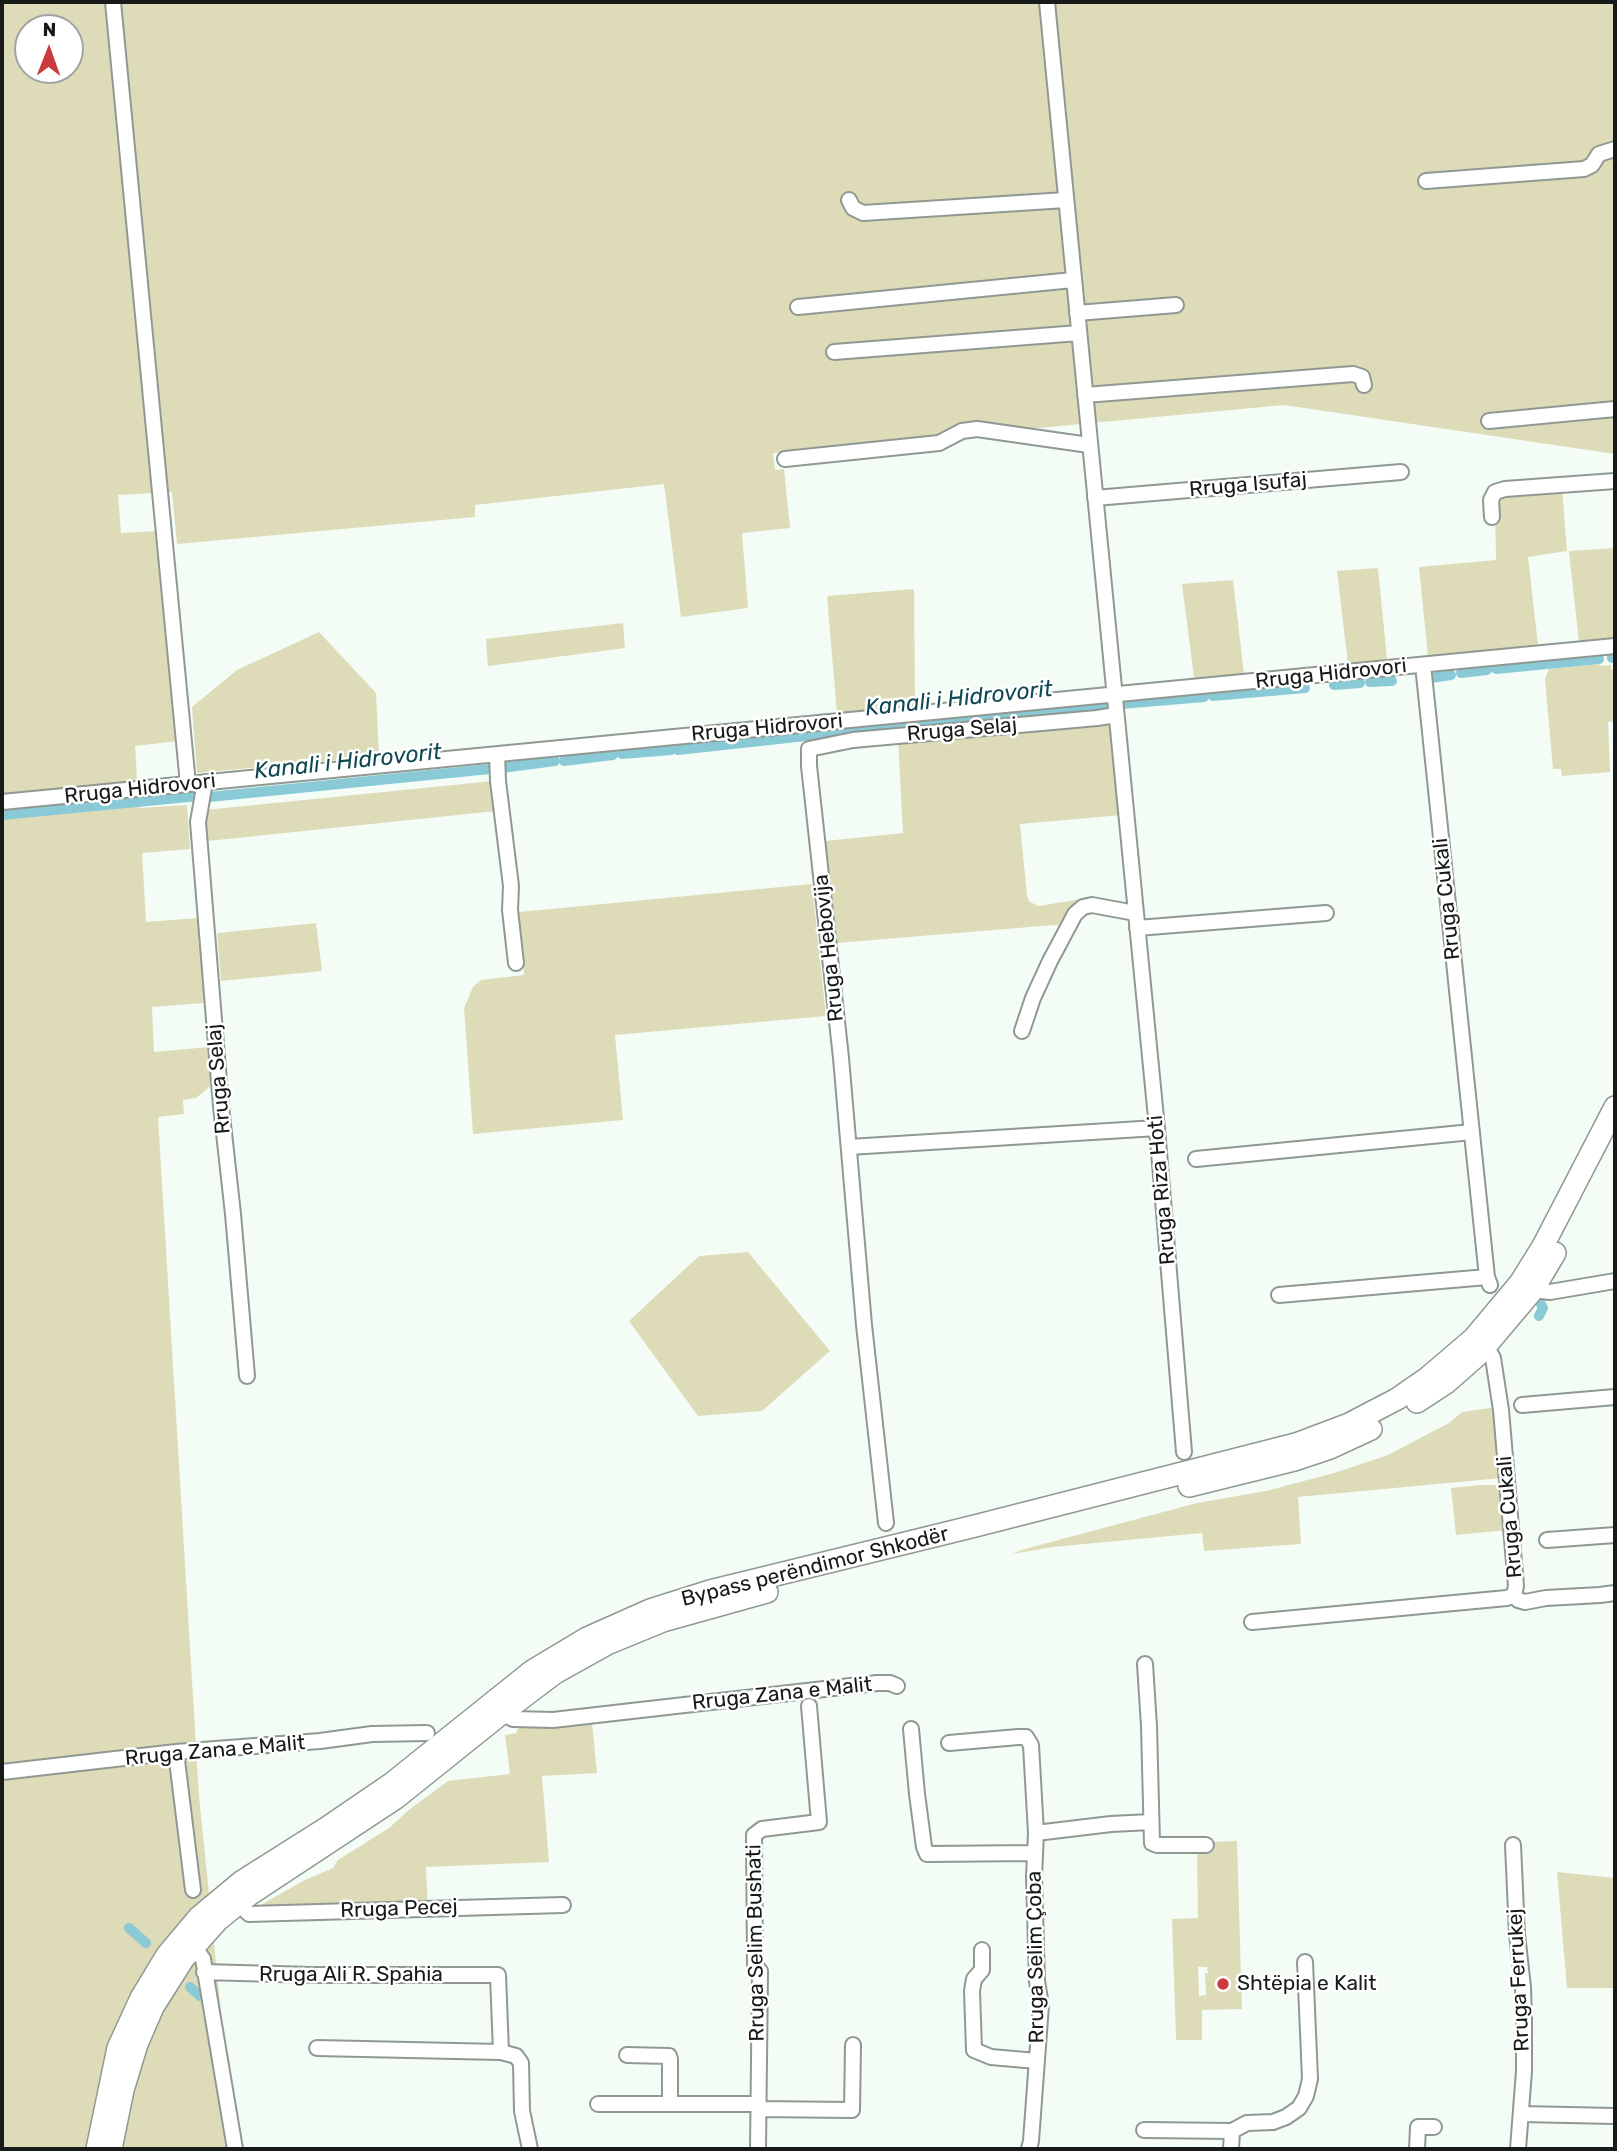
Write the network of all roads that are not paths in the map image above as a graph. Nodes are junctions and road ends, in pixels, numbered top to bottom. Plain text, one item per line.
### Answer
1 (113, 2) edge
2 (1047, 2) edge
3 (1615, 149) edge
4 (1426, 181) dead end
5 (849, 200) dead end
6 (1066, 200) junction
7 (1073, 280) junction
8 (1176, 305) dead end
9 (798, 307) dead end
10 (1077, 313) junction
11 (1079, 333) junction
12 (834, 352) dead end
13 (1364, 385) dead end
14 (1084, 395) junction
15 (1615, 409) edge
16 (1489, 421) dead end
17 (1089, 444) junction
18 (785, 458) dead end
19 (1401, 472) dead end
20 (1615, 481) edge
21 (1095, 498) junction
22 (1492, 517) dead end
23 (1615, 646) edge
24 (1423, 665) junction
25 (1114, 695) junction
26 (1115, 715) junction
27 (809, 749) joint
28 (497, 754) junction
29 (205, 782) junction
30 (188, 784) junction
31 (2, 802) edge
32 (1135, 913) junction
33 (1326, 913) dead end
34 (1137, 928) junction
35 (516, 963) dead end
36 (1022, 1031) dead end
37 (1615, 1107) edge
38 (1157, 1128) junction
39 (1472, 1132) junction
40 (1615, 1138) edge
41 (849, 1147) junction
42 (1196, 1159) dead end
43 (1615, 1282) edge
44 (1533, 1290) junction
45 (1279, 1295) dead end
46 (1486, 1345) junction
47 (247, 1376) dead end
48 (1615, 1396) edge
49 (1522, 1405) dead end
50 (1185, 1452) dead end
51 (886, 1523) dead end
52 (1615, 1535) edge
53 (1547, 1540) dead end
54 (1615, 1593) edge
55 (1514, 1595) junction
56 (1252, 1622) dead end
57 (1145, 1664) dead end
58 (897, 1686) dead end
59 (809, 1706) dead end
60 (502, 1713) junction
61 (911, 1729) dead end
62 (428, 1733) dead end
63 (949, 1743) dead end
64 (176, 1752) junction
65 (2, 1772) edge
66 (1151, 1822) junction
67 (1036, 1833) junction
68 (1206, 1845) dead end
69 (1513, 1845) dead end
70 (1035, 1853) junction
71 (193, 1890) dead end
72 (238, 1903) junction
73 (564, 1905) dead end
74 (194, 1946) junction
75 (982, 1950) dead end
76 (1305, 1962) dead end
77 (204, 1972) junction
78 (853, 2045) dead end
79 (317, 2048) dead end
80 (500, 2052) junction
81 (627, 2055) dead end
82 (1037, 2061) junction
83 (670, 2103) junction
84 (598, 2104) dead end
85 (758, 2106) junction
86 (1521, 2115) junction
87 (1615, 2116) edge
88 (1434, 2127) dead end
89 (1144, 2130) dead end
90 (1232, 2131) junction
91 (97, 2149) edge
92 (111, 2149) edge
93 (235, 2149) edge
94 (530, 2149) edge
95 (758, 2149) edge
96 (1029, 2149) edge
97 (1231, 2149) edge
98 (1417, 2149) edge
99 (1518, 2149) edge

1 - 30 street
2 - 6 street
3 - 4 street
5 - 6 street
6 - 7 street
7 - 9 street
7 - 10 street
8 - 10 street
10 - 11 street
11 - 12 street
11 - 14 street
13 - 14 street
14 - 17 street
15 - 16 street
17 - 18 street
17 - 21 street
19 - 21 street, Rruga Isufaj
20 - 22 street
21 - 25 street
23 - 24 street, Rruga Hidrovori
24 - 25 street, Rruga Hidrovori
24 - 39 street, Rruga Cukali
25 - 26 street, Rruga Riza Hoti
25 - 28 street, Rruga Hidrovori
26 - 27 street, Rruga Selaj
26 - 32 street, Rruga Riza Hoti
27 - 41 street, Rruga Hebovija
28 - 29 street, Rruga Hidrovori
28 - 35 street
29 - 30 street, Rruga Hidrovori
29 - 47 street, Rruga Selaj
30 - 31 street, Rruga Hidrovori
32 - 34 street, Rruga Riza Hoti
32 - 36 street
33 - 34 street
34 - 38 street, Rruga Riza Hoti
37 - 91 highway, Bypass perëndimor Shkodër
38 - 41 street
38 - 50 street, Rruga Riza Hoti
39 - 42 street
39 - 45 street, Rruga Cukali
40 - 44 highway, Bypass perëndimor Shkodër
41 - 51 street, Rruga Hebovija
43 - 44 street
44 - 46 highway, Bypass perëndimor Shkodër
46 - 55 street, Rruga Cukali
46 - 60 highway, Bypass perëndimor Shkodër
48 - 49 street
52 - 53 street
54 - 55 street
55 - 56 street, Rruga Cukali
57 - 66 street
58 - 60 street, Rruga Zana e Malit
59 - 85 street, Rruga Selim Bushati
60 - 72 highway, Bypass perëndimor Shkodër
61 - 70 street
62 - 64 street, Rruga Zana e Malit
63 - 67 street, Rruga Selim Çoba
64 - 65 street, Rruga Zana e Malit
64 - 71 street
66 - 67 street
66 - 68 street
67 - 70 street, Rruga Selim Çoba
69 - 86 street, Rruga Ferrukej
70 - 82 street, Rruga Selim Çoba
72 - 73 street, Rruga Pecej
72 - 74 highway, Bypass perëndimor Shkodër
74 - 77 street
74 - 92 highway, Bypass perëndimor Shkodër
75 - 82 street, Rruga Selim Çoba
76 - 90 street
77 - 80 street, Rruga Ali R. Spahia
77 - 93 street
78 - 85 street
79 - 80 street
80 - 94 street
81 - 83 street
82 - 96 street, Rruga Selim Çoba
83 - 84 street
83 - 85 street
85 - 95 street, Rruga Selim Bushati
86 - 87 street
86 - 99 street, Rruga Ferrukej
88 - 98 street
89 - 90 street
90 - 97 street

